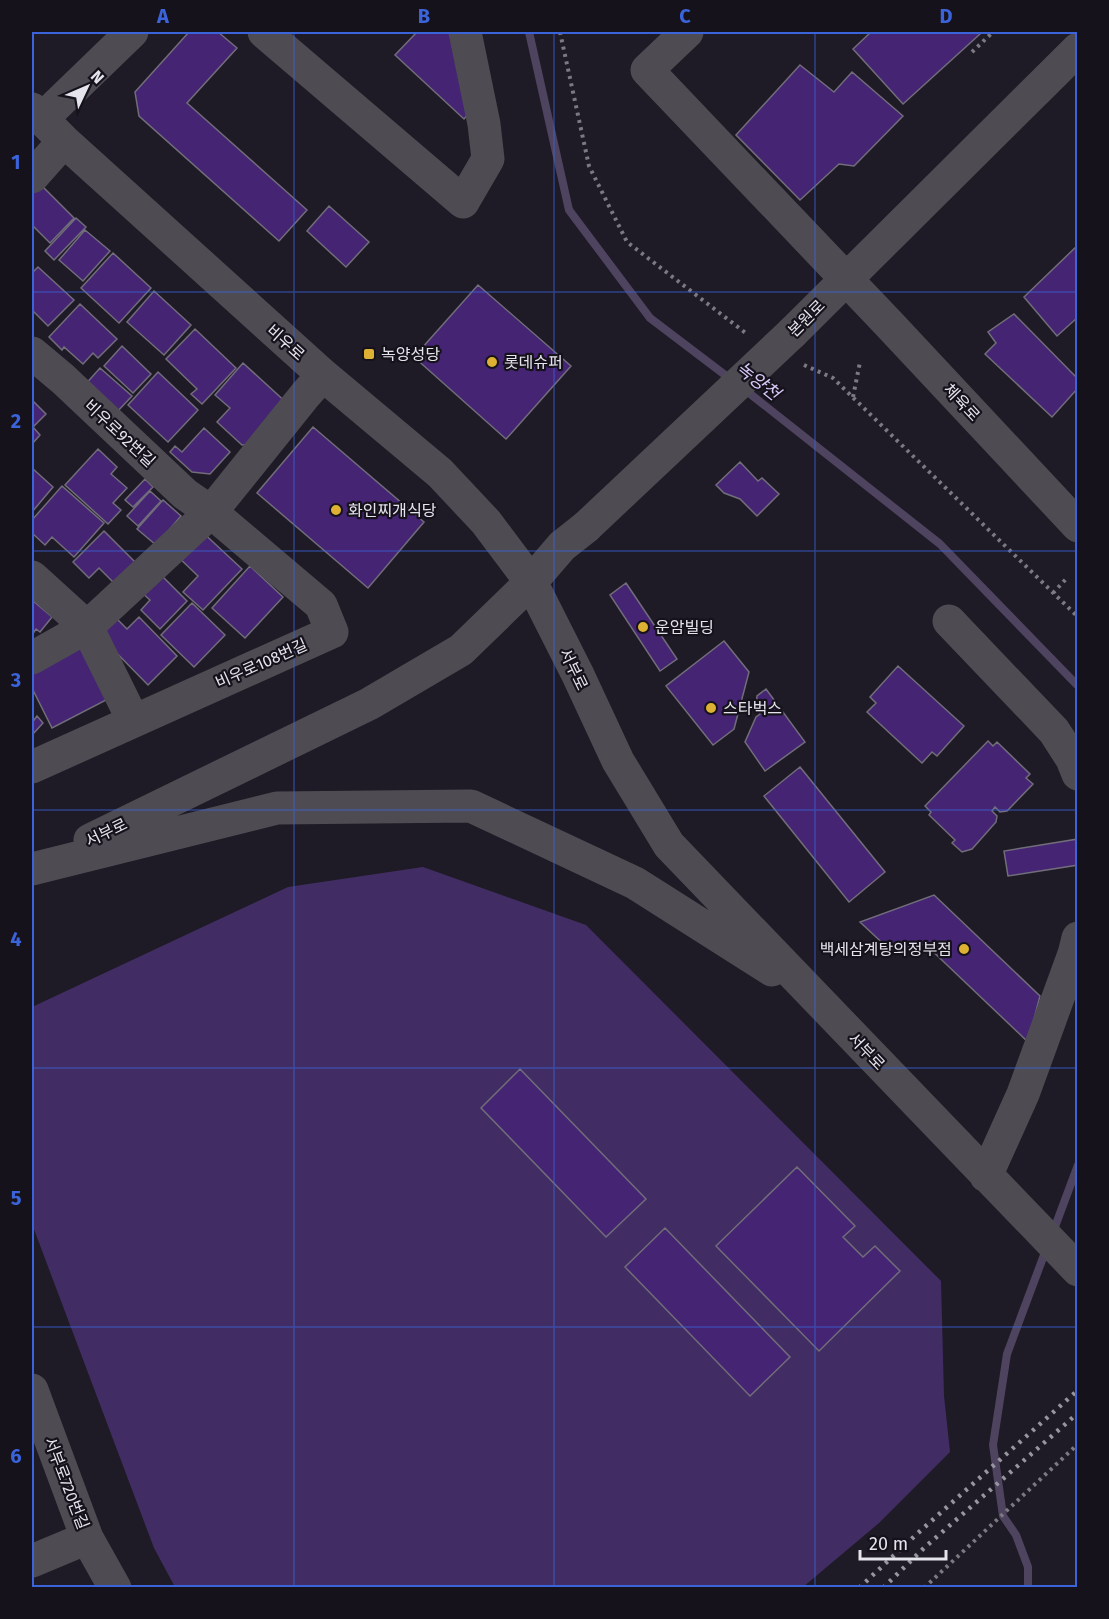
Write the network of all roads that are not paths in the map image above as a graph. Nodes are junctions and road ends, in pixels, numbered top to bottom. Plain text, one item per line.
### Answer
1 (132, 32) edge
2 (264, 32) edge
3 (465, 32) edge
4 (687, 32) edge
5 (1077, 49) edge
6 (46, 123) edge
7 (32, 177) edge
8 (845, 279) junction
9 (32, 353) edge
10 (323, 375) junction
11 (211, 512) junction
12 (1077, 526) edge
13 (32, 577) edge
14 (531, 582) junction
15 (949, 621) dead end
16 (87, 627) junction
17 (32, 658) edge
18 (133, 720) junction
19 (32, 767) edge
20 (1077, 774) edge
21 (32, 869) edge
22 (1077, 938) edge
23 (815, 997) junction
24 (992, 1182) junction
25 (1077, 1270) edge
26 (32, 1390) edge
27 (87, 1538) junction
28 (32, 1561) edge
29 (103, 1583) edge

1 - 6 street
2 - 3 street
4 - 8 street, 체육로
5 - 8 street, 본원로
6 - 7 street
6 - 10 street, 비우로
8 - 12 street, 체육로
8 - 14 street, 본원로, bridge
9 - 11 street, 비우로92번길
10 - 11 street
10 - 14 street, 비우로
11 - 16 street
11 - 18 street, 비우로108번길
13 - 16 street
14 - 21 street, 서부로
14 - 23 street, 서부로
15 - 20 street
16 - 17 street
16 - 18 street
18 - 19 street, 비우로108번길
21 - 23 street
22 - 24 street
23 - 24 street, 서부로
24 - 25 street, 서부로
26 - 27 street, 서부로720번길
27 - 28 street
27 - 29 street, 서부로720번길

